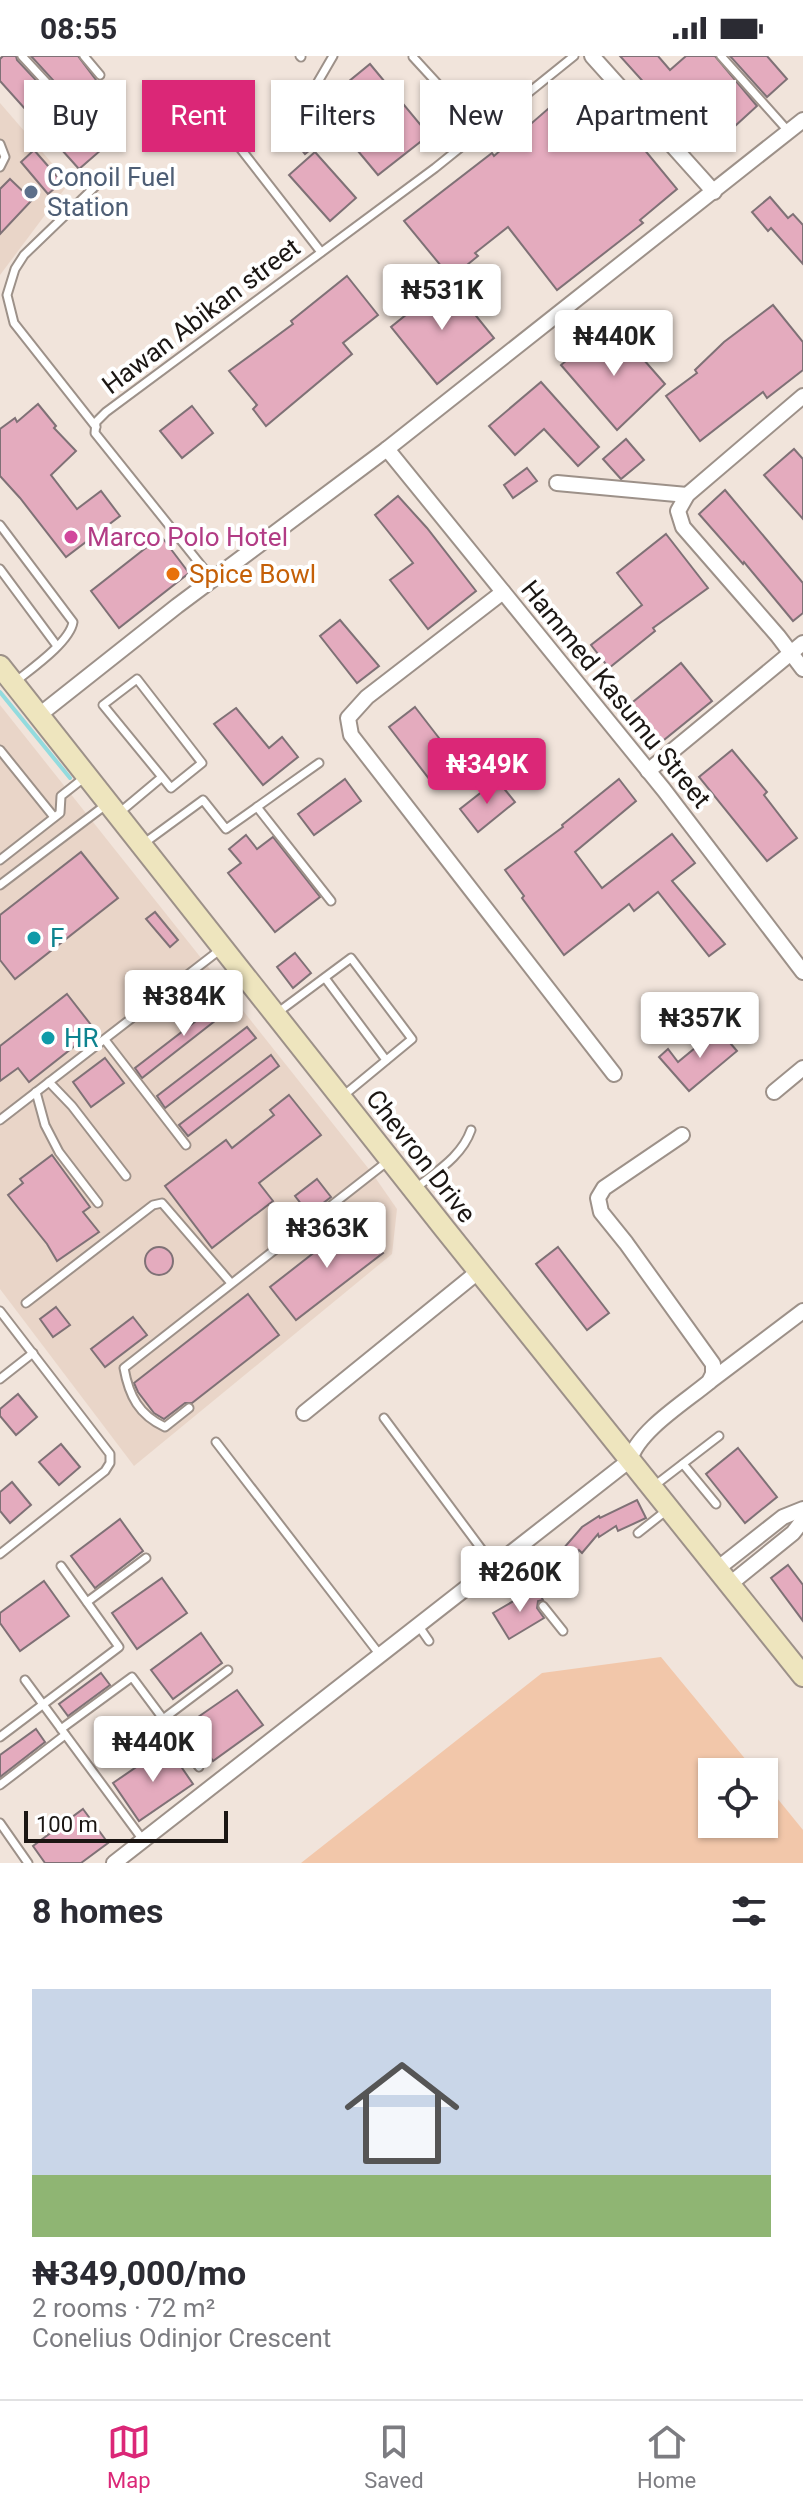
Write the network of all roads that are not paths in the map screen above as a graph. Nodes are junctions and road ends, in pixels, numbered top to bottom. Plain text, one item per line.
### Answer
1 (22, 56) edge
2 (84, 56) edge
3 (333, 56) edge
4 (574, 56) edge
5 (592, 56) edge
6 (721, 56) edge
7 (413, 57) edge
8 (100, 75) dead end
9 (44, 80) edge
10 (319, 80) edge
11 (434, 80) edge
12 (532, 90) edge
13 (803, 120) edge
14 (789, 132) junction
15 (0, 144) edge
16 (243, 152) edge
17 (453, 152) edge
18 (0, 167) edge
19 (106, 176) dead end
20 (714, 192) junction
21 (321, 252) junction
22 (803, 396) edge
23 (96, 427) junction
24 (387, 449) junction
25 (557, 483) dead end
26 (687, 495) junction
27 (0, 525) edge
28 (9, 536) junction
29 (0, 544) edge
30 (0, 569) edge
31 (212, 579) junction
32 (503, 592) junction
33 (57, 646) junction
34 (797, 648) edge
35 (0, 666) edge
36 (803, 669) edge
37 (13, 683) junction
38 (38, 716) junction
39 (0, 750) edge
40 (319, 763) dead end
41 (648, 771) junction
42 (87, 776) junction
43 (162, 777) junction
44 (257, 807) junction
45 (113, 809) junction
46 (54, 817) junction
47 (142, 845) junction
48 (0, 860) edge
49 (0, 885) edge
50 (331, 901) dead end
51 (223, 948) junction
52 (803, 972) edge
53 (325, 978) junction
54 (275, 1014) junction
55 (105, 1040) junction
56 (386, 1060) junction
57 (803, 1068) edge
58 (614, 1074) dead end
59 (49, 1082) junction
60 (36, 1092) junction
61 (774, 1092) dead end
62 (341, 1098) junction
63 (0, 1120) edge
64 (471, 1130) dead end
65 (682, 1135) dead end
66 (186, 1145) dead end
67 (390, 1159) junction
68 (126, 1176) dead end
69 (414, 1189) junction
70 (98, 1203) dead end
71 (479, 1271) junction
72 (231, 1283) junction
73 (26, 1303) dead end
74 (0, 1311) edge
75 (803, 1311) edge
76 (33, 1353) junction
77 (0, 1379) edge
78 (709, 1382) junction
79 (189, 1408) dead end
80 (304, 1413) dead end
81 (384, 1418) dead end
82 (719, 1436) dead end
83 (216, 1442) dead end
84 (630, 1460) junction
85 (683, 1464) junction
86 (652, 1488) junction
87 (716, 1504) dead end
88 (669, 1509) junction
89 (803, 1509) edge
90 (803, 1520) edge
91 (638, 1533) dead end
92 (0, 1554) edge
93 (146, 1558) dead end
94 (61, 1566) dead end
95 (494, 1566) junction
96 (724, 1577) junction
97 (87, 1602) junction
98 (543, 1606) dead end
99 (418, 1625) junction
100 (563, 1631) dead end
101 (429, 1641) dead end
102 (380, 1655) junction
103 (228, 1670) dead end
104 (803, 1676) edge
105 (25, 1680) dead end
106 (44, 1705) junction
107 (163, 1719) junction
108 (63, 1732) junction
109 (0, 1737) edge
110 (199, 1767) dead end
111 (0, 1785) edge
112 (0, 1823) edge
113 (9, 1837) junction
114 (143, 1840) junction
115 (0, 1844) edge
116 (28, 1863) edge
117 (114, 1863) edge

1 - 9 lane
2 - 8 lane
3 - 10 lane
4 - 12 lane, Hawan Abikan street
5 - 20 street
6 - 14 lane
7 - 11 lane
13 - 14 street
14 - 20 street
15 - 18 lane
16 - 21 lane
17 - 21 lane, Hawan Abikan street
19 - 23 lane
20 - 24 street
21 - 23 lane, Hawan Abikan street
22 - 26 street
23 - 31 lane
24 - 31 street
24 - 32 street, Hammed Kasumu Street
25 - 26 street
26 - 34 street
27 - 28 lane
28 - 29 lane
28 - 33 lane
30 - 33 lane
31 - 38 street
32 - 41 street, Hammed Kasumu Street
32 - 58 street
33 - 37 lane
34 - 36 street
34 - 41 street
35 - 37 main road, Chevron Drive
37 - 38 main road, Chevron Drive
38 - 42 main road, Chevron Drive
39 - 46 lane
40 - 44 lane
41 - 52 street, Hammed Kasumu Street
42 - 45 main road, Chevron Drive
42 - 46 lane
43 - 43 lane
43 - 45 lane
44 - 47 lane
44 - 50 lane
45 - 47 main road, Chevron Drive
45 - 49 lane
46 - 48 lane
47 - 51 main road, Chevron Drive
51 - 54 main road, Chevron Drive
51 - 55 lane
53 - 54 lane
53 - 56 lane
53 - 56 lane
54 - 62 main road, Chevron Drive
55 - 59 lane
55 - 66 lane
56 - 62 lane
57 - 61 street
59 - 60 lane
59 - 68 lane
60 - 63 lane
60 - 70 lane
62 - 67 main road, Chevron Drive
64 - 69 lane
65 - 78 street
67 - 69 main road, Chevron Drive
67 - 72 lane
69 - 71 main road, Chevron Drive
71 - 80 street
71 - 84 main road, Chevron Drive
72 - 73 lane
72 - 79 lane
74 - 76 lane
75 - 78 street
76 - 77 lane
76 - 92 lane
78 - 84 street
81 - 95 lane
82 - 85 lane
83 - 102 lane
84 - 86 main road, Chevron Drive
84 - 95 street
85 - 86 lane
85 - 87 lane
86 - 88 main road, Chevron Drive
88 - 91 lane
88 - 96 main road, Chevron Drive
89 - 96 street
90 - 96 street
93 - 97 lane
94 - 97 lane
95 - 99 street
96 - 104 main road, Chevron Drive
97 - 106 lane
98 - 100 lane
99 - 101 lane
99 - 102 street
102 - 114 street
103 - 107 lane
105 - 106 lane
106 - 108 lane
106 - 109 lane
107 - 108 lane
107 - 110 lane
108 - 111 lane
108 - 114 lane
112 - 113 lane
113 - 115 lane
113 - 116 lane
114 - 117 street

